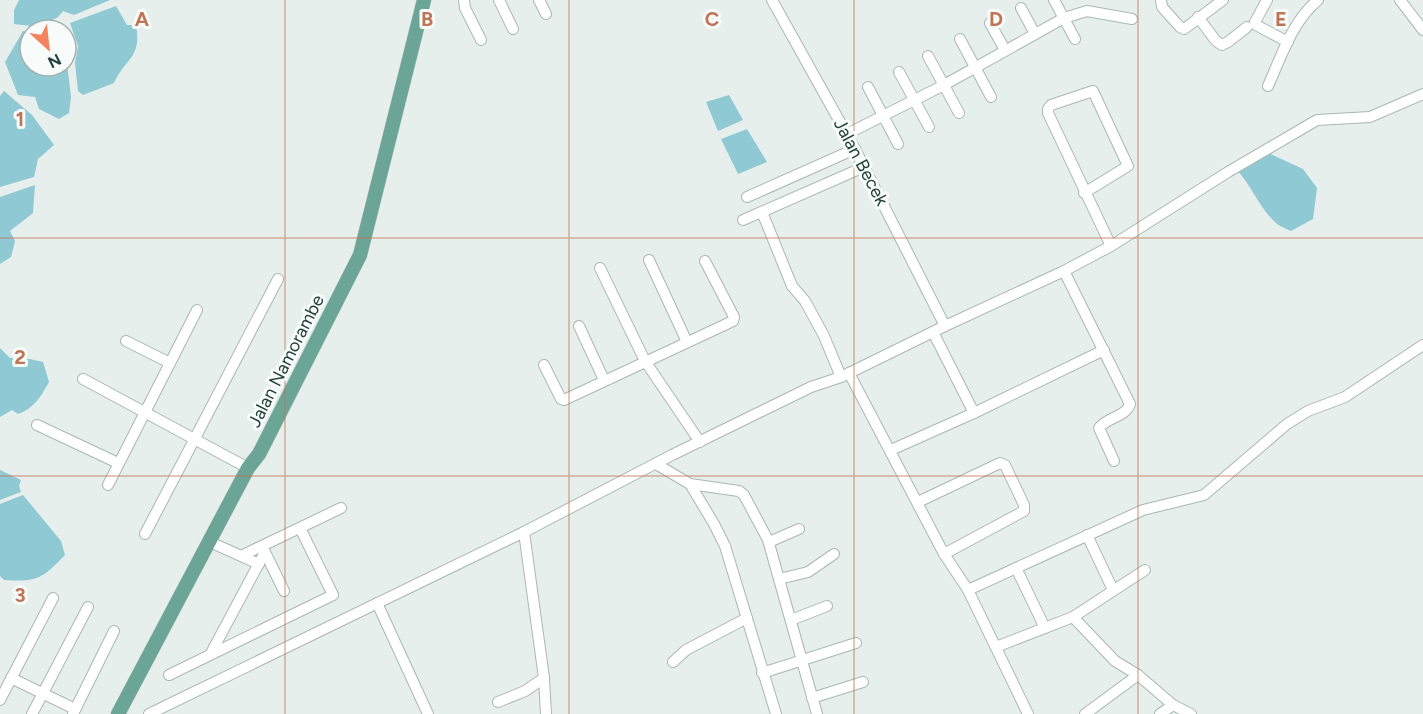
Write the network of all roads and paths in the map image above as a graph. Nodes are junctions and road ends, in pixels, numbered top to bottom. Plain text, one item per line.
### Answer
1 (424, 0) edge
2 (464, 0) edge
3 (499, 0) edge
4 (539, 0) edge
5 (772, 0) edge
6 (1054, 0) edge
7 (1161, 0) edge
8 (1223, 0) edge
9 (1267, 0) edge
10 (1317, 0) edge
11 (1400, 0) edge
12 (1021, 8) dead end
13 (546, 14) dead end
14 (1064, 18) junction
15 (1198, 18) junction
16 (1132, 19) dead end
17 (990, 23) dead end
18 (1247, 27) dead end
19 (513, 29) dead end
20 (1423, 30) edge
21 (1035, 34) junction
22 (960, 39) dead end
23 (1076, 39) dead end
24 (481, 40) dead end
25 (1288, 42) junction
26 (1005, 50) junction
27 (928, 56) dead end
28 (975, 68) junction
29 (899, 72) dead end
30 (944, 85) junction
31 (1268, 86) dead end
32 (868, 87) dead end
33 (1423, 94) edge
34 (991, 97) dead end
35 (914, 100) junction
36 (959, 113) dead end
37 (883, 116) junction
38 (929, 127) dead end
39 (847, 134) junction
40 (898, 144) dead end
41 (855, 149) junction
42 (864, 167) junction
43 (1084, 193) junction
44 (747, 197) dead end
45 (762, 212) junction
46 (743, 220) dead end
47 (1111, 246) junction
48 (649, 260) dead end
49 (705, 261) dead end
50 (600, 268) dead end
51 (1064, 271) junction
52 (278, 279) dead end
53 (197, 310) dead end
54 (579, 326) dead end
55 (945, 326) junction
56 (933, 332) junction
57 (126, 341) dead end
58 (687, 342) junction
59 (1423, 345) edge
60 (1104, 350) junction
61 (645, 362) junction
62 (170, 363) junction
63 (544, 365) dead end
64 (845, 375) junction
65 (82, 379) dead end
66 (604, 380) junction
67 (146, 413) junction
68 (974, 413) junction
69 (37, 425) dead end
70 (194, 438) junction
71 (699, 442) junction
72 (891, 450) junction
73 (1114, 461) dead end
74 (118, 464) junction
75 (656, 464) junction
76 (248, 468) junction
77 (690, 484) junction
78 (108, 485) dead end
79 (918, 502) junction
80 (341, 508) dead end
81 (300, 528) junction
82 (799, 529) dead end
83 (524, 532) junction
84 (145, 534) dead end
85 (1087, 535) junction
86 (210, 542) junction
87 (769, 542) junction
88 (264, 549) junction
89 (944, 554) junction
90 (243, 555) junction
91 (834, 555) dead end
92 (259, 564) junction
93 (1016, 568) junction
94 (1145, 570) dead end
95 (779, 579) junction
96 (968, 590) junction
97 (1113, 590) junction
98 (284, 591) dead end
99 (53, 598) dead end
100 (377, 603) junction
101 (827, 606) dead end
102 (88, 607) dead end
103 (1073, 617) junction
104 (747, 618) junction
105 (790, 620) junction
106 (1045, 628) junction
107 (114, 631) dead end
108 (856, 643) dead end
109 (996, 647) junction
110 (210, 655) junction
111 (802, 660) junction
112 (673, 662) dead end
113 (762, 673) junction
114 (170, 675) dead end
115 (1138, 675) junction
116 (11, 678) junction
117 (544, 678) junction
118 (863, 682) dead end
119 (43, 693) junction
120 (812, 698) junction
121 (0, 700) edge
122 (498, 702) dead end
123 (1173, 705) junction
124 (74, 711) edge
125 (32, 714) edge
126 (118, 714) edge
127 (149, 714) edge
128 (428, 714) edge
129 (546, 714) edge
130 (776, 714) edge
131 (817, 714) edge
132 (1028, 714) edge
133 (1085, 714) edge
134 (1160, 714) edge
135 (1191, 714) edge

1 - 76 main road, Jalan Namorambe
2 - 24 street
3 - 19 street
4 - 13 street
5 - 39 street, Jalan Becek
6 - 14 street
7 - 15 street
8 - 15 street
9 - 25 street
10 - 25 street
11 - 20 street
12 - 21 street
14 - 16 street
14 - 21 street
14 - 23 street
15 - 18 street
17 - 26 street
21 - 26 street
22 - 28 street
25 - 31 street
26 - 28 street
27 - 30 street
28 - 30 street
28 - 34 street
29 - 35 street
30 - 35 street
30 - 36 street
32 - 37 street
33 - 47 street
35 - 37 street
35 - 38 street
37 - 39 street
37 - 40 street
39 - 41 street, Jalan Becek
41 - 42 street, Jalan Becek
41 - 44 street
42 - 45 street
42 - 55 street, Jalan Becek
43 - 43 street
43 - 47 street
45 - 46 street
45 - 64 street
47 - 51 street
48 - 58 street
49 - 58 street
50 - 61 street
51 - 55 street
51 - 60 street
52 - 70 street
53 - 62 street
54 - 66 street
55 - 56 street
56 - 64 street
56 - 68 street
57 - 62 street
58 - 61 street
59 - 85 street
60 - 68 street
60 - 73 street
61 - 66 street
61 - 71 street
62 - 67 street
63 - 66 street
64 - 71 street
64 - 72 street
65 - 67 street
67 - 70 street
67 - 74 street
68 - 72 street
69 - 74 street
70 - 76 street
70 - 84 street
71 - 75 street
72 - 79 street
74 - 78 street
75 - 77 street
75 - 83 street
76 - 86 main road, Jalan Namorambe
77 - 87 street
77 - 104 street
79 - 89 street
79 - 89 street
80 - 81 street
81 - 88 street
81 - 110 street
82 - 87 street
83 - 100 street
83 - 117 street
85 - 93 street
85 - 97 street
86 - 90 street
86 - 126 main road, Jalan Namorambe
87 - 95 street
88 - 90 street
88 - 92 street
88 - 98 street
89 - 96 street
90 - 92 street
91 - 95 street
92 - 110 street
93 - 96 street
93 - 106 street
94 - 97 street
95 - 105 street
96 - 109 street
97 - 103 street
99 - 116 street
100 - 127 street
100 - 128 street
101 - 105 street
102 - 119 street
103 - 106 street
103 - 115 street
104 - 112 street
104 - 113 street
105 - 111 street
106 - 109 street
107 - 124 street
108 - 111 street
109 - 132 street
110 - 114 street
111 - 113 street
111 - 120 street
113 - 130 street
115 - 123 street
115 - 133 street
116 - 119 street
116 - 121 street
117 - 122 street
117 - 129 street
118 - 120 street
119 - 124 street
119 - 125 street
120 - 131 street
123 - 134 street
123 - 135 street

